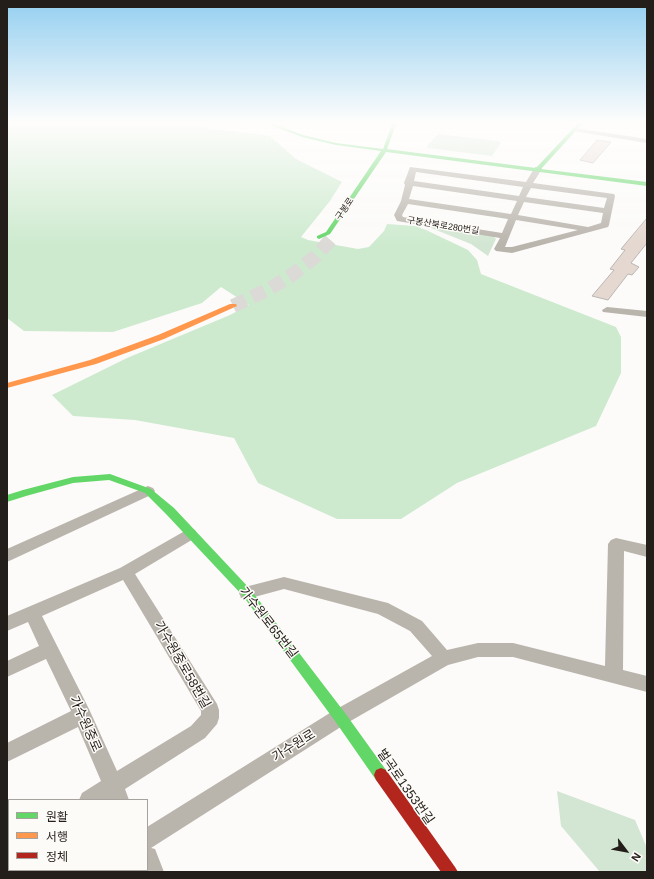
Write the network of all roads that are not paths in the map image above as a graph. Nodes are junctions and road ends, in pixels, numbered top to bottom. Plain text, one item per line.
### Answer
1 (376, 163) edge
2 (487, 163) edge
3 (544, 163) edge
4 (538, 169) junction
5 (408, 183) junction
6 (647, 184) edge
7 (528, 185) junction
8 (522, 199) junction
9 (404, 201) junction
10 (608, 211) junction
11 (514, 217) junction
12 (591, 229) junction
13 (505, 236) junction
14 (319, 238) dead end
15 (224, 301) tunnel mouth
16 (233, 306) tunnel mouth
17 (607, 310) dead end
18 (647, 314) edge
19 (120, 342) dead end
20 (7, 386) edge
21 (148, 491) junction
22 (7, 499) edge
23 (190, 534) junction
24 (647, 551) edge
25 (7, 556) edge
26 (126, 572) junction
27 (247, 593) junction
28 (32, 613) junction
29 (7, 624) edge
30 (50, 649) junction
31 (444, 658) junction
32 (7, 669) edge
33 (614, 674) junction
34 (647, 684) edge
35 (82, 715) junction
36 (340, 717) junction
37 (7, 754) edge
38 (115, 793) edge
39 (93, 799) edge
40 (148, 838) edge
41 (148, 860) edge
42 (153, 872) edge
43 (450, 872) edge

1 - 14 main road, 구봉로
2 - 4 main road
3 - 4 main road
4 - 6 main road
4 - 7 street
5 - 7 street, 구봉산북로280번길
5 - 8 street
5 - 9 street, 구봉산북로280번길
7 - 8 street
7 - 10 street, 구봉산북로280번길
8 - 10 street
8 - 11 street
9 - 11 street, 구봉산북로280번길
9 - 13 street, 구봉산북로280번길
10 - 12 street
11 - 12 street, 구봉산북로280번길
11 - 13 street
12 - 13 street
15 - 19 main road
16 - 20 main road
17 - 18 street
21 - 22 main road, 가수원로65번길
21 - 23 main road, 가수원로65번길
21 - 25 street
23 - 26 street
23 - 27 main road, 가수원로65번길
24 - 33 street
26 - 28 street
26 - 38 street, 가수원중로58번길
27 - 31 street
27 - 36 main road, 가수원로65번길
28 - 29 street
28 - 30 street, 가수원중로
30 - 32 street
30 - 35 street, 가수원중로
31 - 33 street, 가수원로
31 - 36 street, 가수원로
33 - 34 street, 가수원로
35 - 37 street
35 - 38 street, 가수원중로
36 - 40 street, 가수원로
36 - 43 main road, 벌곡로1353번길
38 - 39 street, 가수원중로58번길
41 - 42 street

